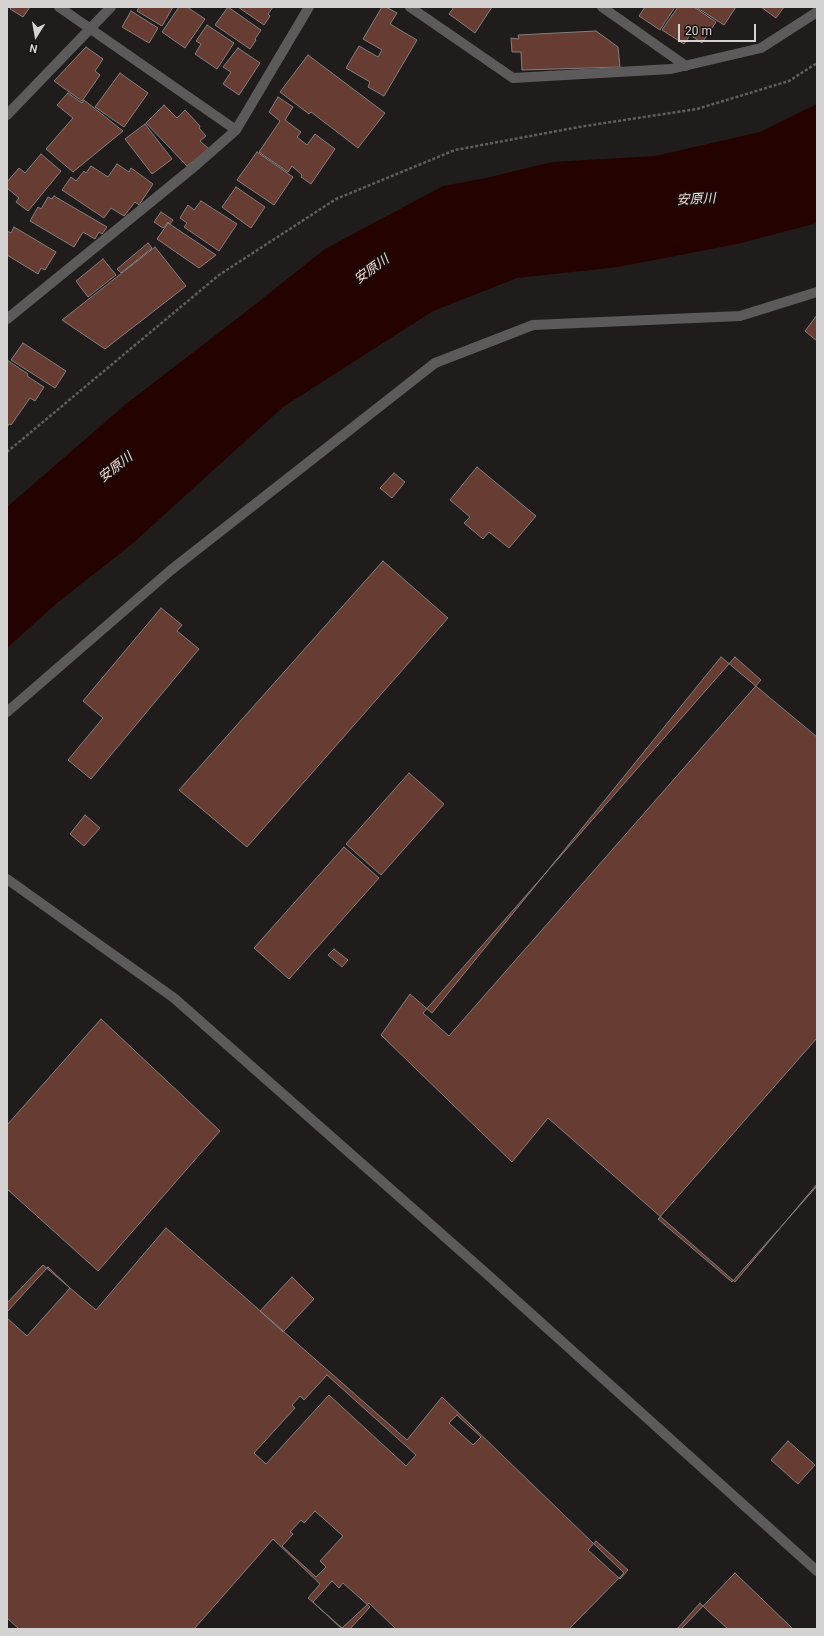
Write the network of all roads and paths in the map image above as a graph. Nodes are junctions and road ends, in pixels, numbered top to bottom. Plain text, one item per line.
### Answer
1 (59, 7) edge
2 (111, 7) edge
3 (309, 7) edge
4 (410, 7) edge
5 (602, 7) edge
6 (817, 12) edge
7 (90, 29) junction
8 (817, 63) edge
9 (686, 66) junction
10 (7, 116) edge
11 (236, 130) junction
12 (817, 292) edge
13 (7, 319) edge
14 (7, 452) edge
15 (7, 712) edge
16 (7, 879) edge
17 (817, 1571) edge

1 - 7 street
2 - 7 street
3 - 11 street
4 - 9 street
5 - 9 street
6 - 9 street
7 - 10 street
7 - 11 street
8 - 14 path
11 - 13 street
12 - 15 street
16 - 17 street

